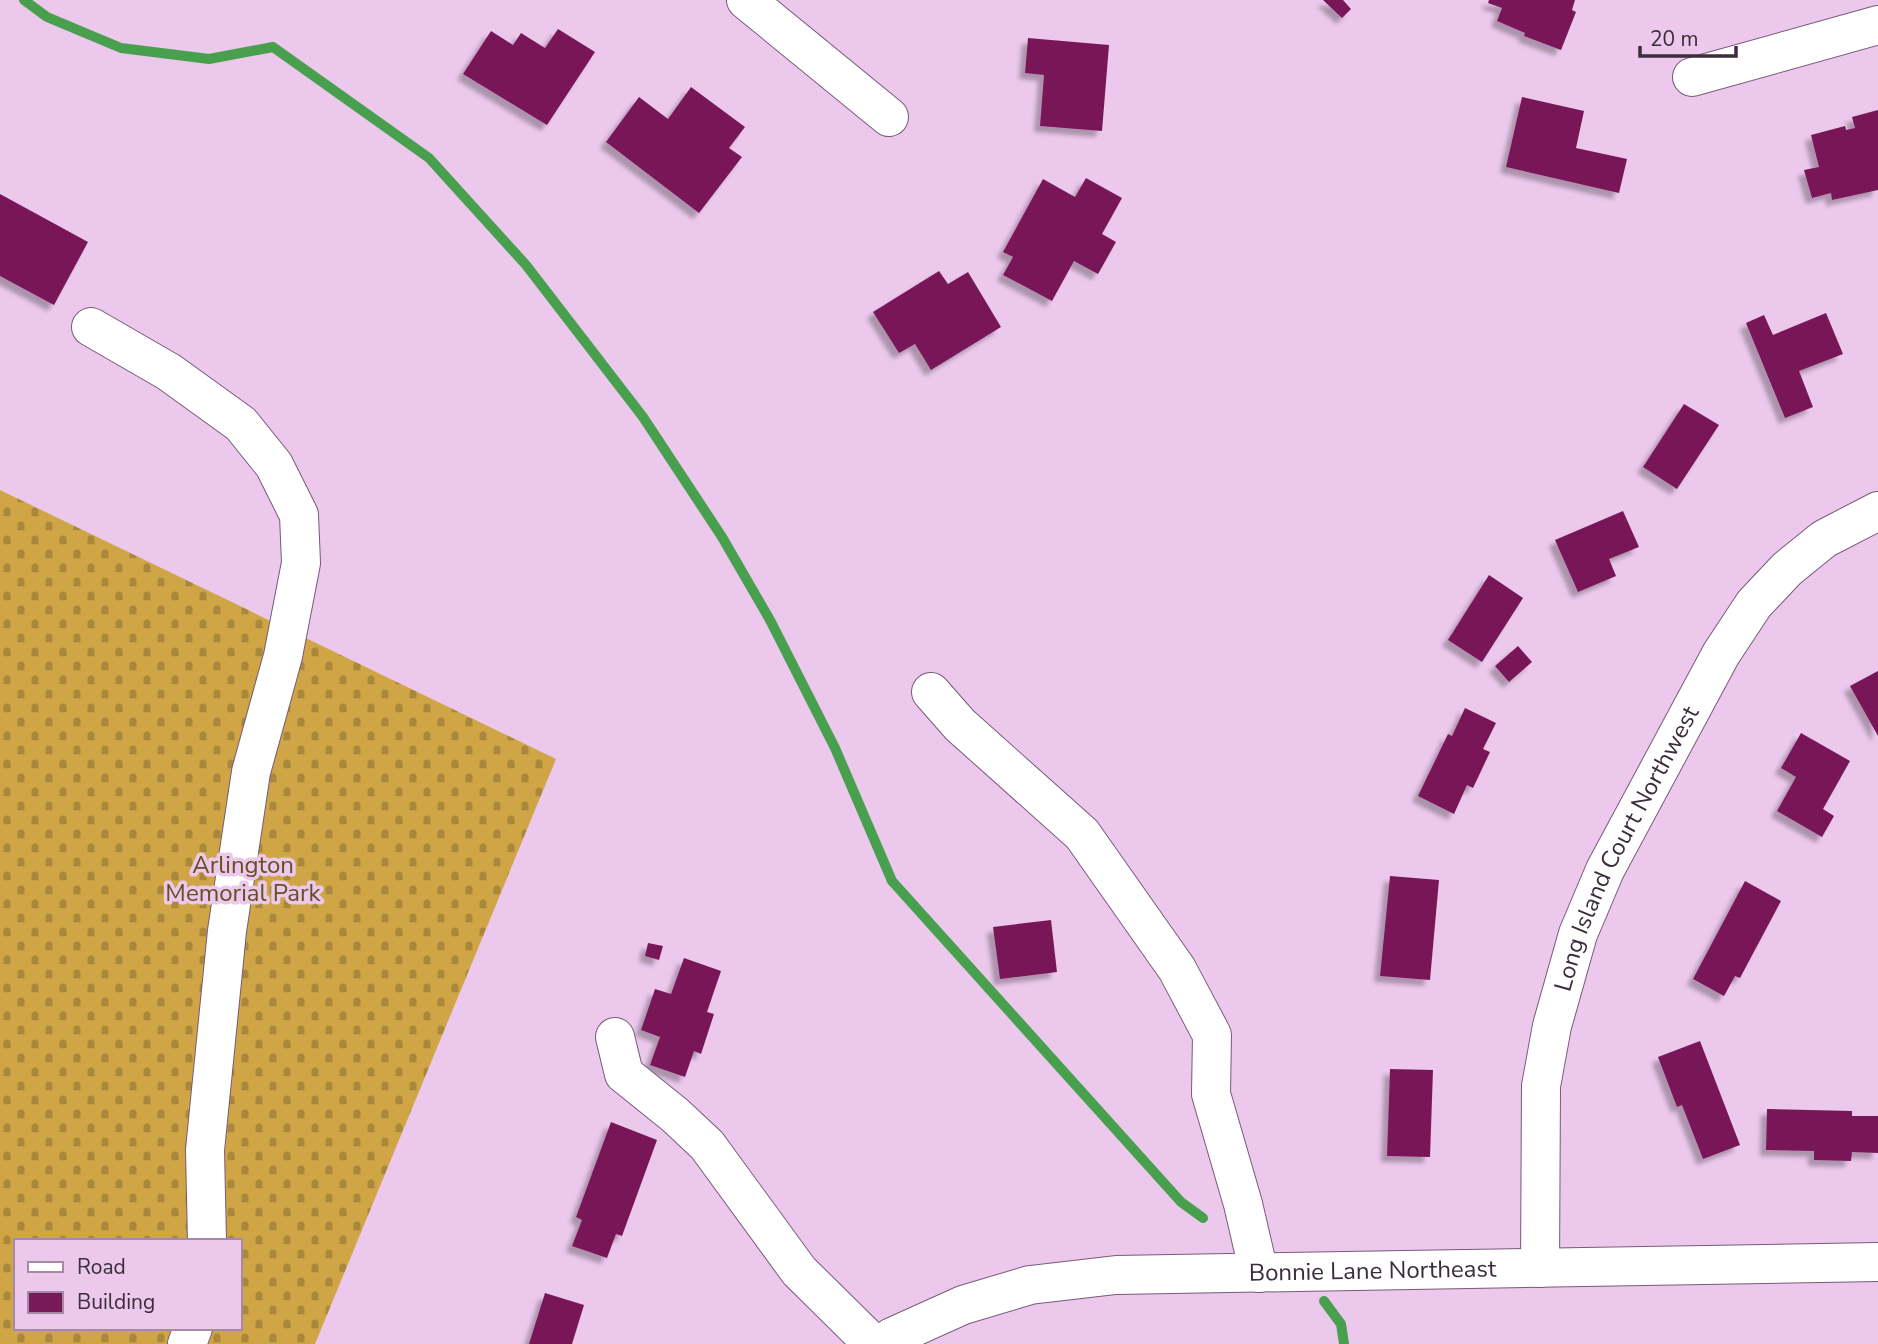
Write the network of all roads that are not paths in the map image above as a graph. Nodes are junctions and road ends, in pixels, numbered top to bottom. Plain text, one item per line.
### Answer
1 (746, 0) edge
2 (1878, 26) edge
3 (1692, 77) dead end
4 (889, 117) dead end
5 (91, 327) dead end
6 (1878, 511) edge
7 (931, 692) dead end
8 (615, 1037) dead end
9 (207, 1239) edge
10 (1878, 1262) edge
11 (1540, 1268) junction
12 (1259, 1273) junction
13 (873, 1344) edge
14 (881, 1344) edge

1 - 4 street
2 - 3 street
5 - 9 street
6 - 11 street, Long Island Court Northwest
7 - 12 street
8 - 13 street
10 - 11 street, Bonnie Lane Northeast
11 - 12 street, Bonnie Lane Northeast
12 - 14 street, Bonnie Lane Northeast

